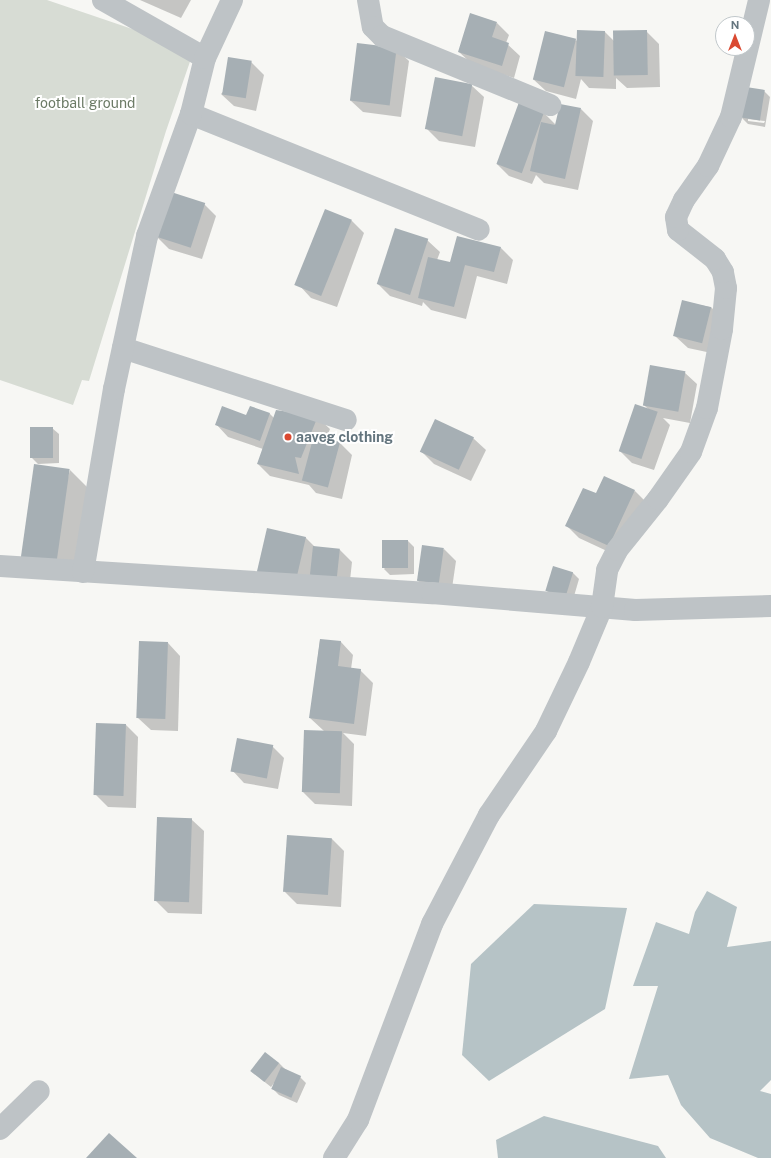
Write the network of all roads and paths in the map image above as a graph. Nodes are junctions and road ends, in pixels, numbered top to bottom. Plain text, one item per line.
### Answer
1 (103, 0) edge
2 (232, 0) edge
3 (368, 0) edge
4 (759, 0) edge
5 (205, 58) junction
6 (550, 105) dead end
7 (191, 114) junction
8 (479, 230) dead end
9 (123, 348) junction
10 (346, 420) dead end
11 (0, 566) edge
12 (83, 572) junction
13 (771, 606) edge
14 (602, 607) junction
15 (39, 1091) dead end
16 (0, 1129) edge
17 (334, 1158) edge

1 - 5 street
2 - 5 street
3 - 6 street
4 - 14 street
5 - 7 street
7 - 8 street
7 - 9 street
9 - 10 street
9 - 12 street
11 - 12 street
12 - 14 street
13 - 14 street
14 - 17 street
15 - 16 street

